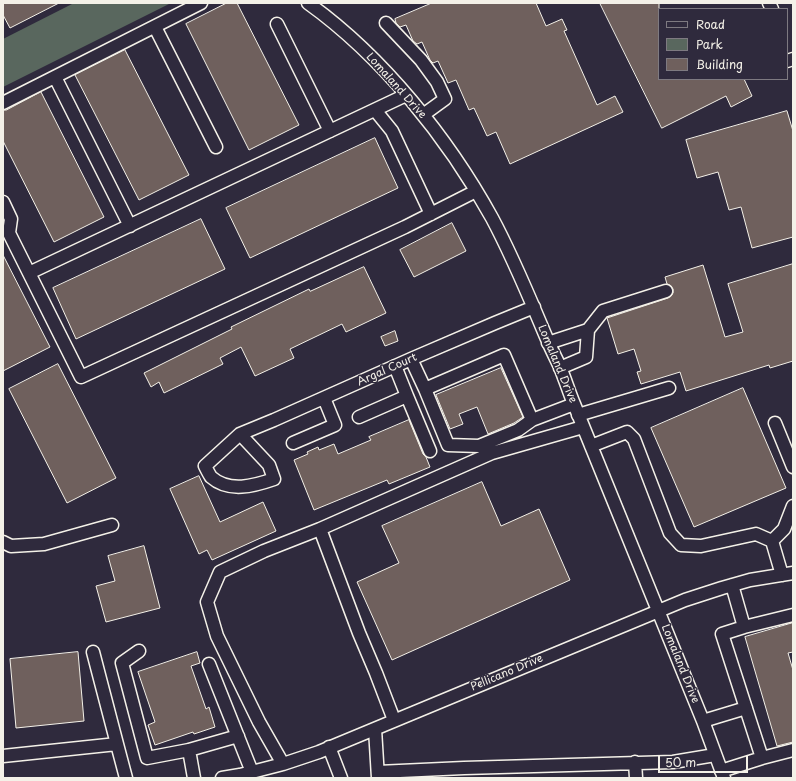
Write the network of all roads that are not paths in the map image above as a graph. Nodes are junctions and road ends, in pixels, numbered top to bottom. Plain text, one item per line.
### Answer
1 (202, 3) edge
2 (308, 3) edge
3 (386, 23) dead end
4 (277, 24) dead end
5 (155, 27) junction
6 (55, 77) junction
7 (406, 95) junction
8 (3, 103) edge
9 (376, 110) junction
10 (423, 115) junction
11 (330, 131) junction
12 (216, 147) dead end
13 (476, 190) junction
14 (3, 202) edge
15 (431, 214) junction
16 (130, 226) junction
17 (29, 273) junction
18 (666, 292) dead end
19 (534, 308) junction
20 (588, 330) junction
21 (548, 342) junction
22 (411, 359) junction
23 (395, 366) junction
24 (560, 368) junction
25 (669, 388) dead end
26 (425, 389) junction
27 (407, 396) junction
28 (324, 398) junction
29 (574, 404) junction
30 (578, 415) junction
31 (359, 417) dead end
32 (532, 420) junction
33 (775, 423) dead end
34 (583, 427) junction
35 (240, 434) junction
36 (293, 443) dead end
37 (591, 446) junction
38 (430, 451) dead end
39 (793, 467) edge
40 (793, 506) edge
41 (112, 525) dead end
42 (320, 529) junction
43 (772, 541) junction
44 (3, 542) edge
45 (788, 574) edge
46 (732, 585) junction
47 (658, 610) junction
48 (793, 615) edge
49 (744, 627) junction
50 (139, 651) dead end
51 (93, 652) dead end
52 (209, 664) dead end
53 (746, 708) junction
54 (394, 720) junction
55 (703, 721) junction
56 (375, 729) junction
57 (238, 736) junction
58 (117, 744) junction
59 (329, 747) junction
60 (189, 750) junction
61 (793, 750) edge
62 (715, 755) junction
63 (3, 756) edge
64 (762, 758) junction
65 (635, 762) junction
66 (283, 764) junction
67 (252, 772) junction
68 (378, 775) edge
69 (723, 775) edge
70 (126, 778) edge
71 (194, 778) edge
72 (225, 778) edge
73 (341, 778) edge
74 (636, 778) edge

1 - 5 street
2 - 7 street, Lomaland Drive
3 - 10 street
4 - 11 street
5 - 6 street
5 - 12 street
6 - 8 street
6 - 16 street
7 - 9 street
7 - 10 street, Lomaland Drive
9 - 11 street
9 - 15 street
10 - 13 street, Lomaland Drive
11 - 16 street
13 - 15 street
13 - 19 street, Lomaland Drive
14 - 17 street
15 - 17 street
16 - 17 street
18 - 20 street
19 - 21 street, Lomaland Drive
19 - 22 street, Argal Court
20 - 21 street
20 - 24 street
21 - 24 street, Lomaland Drive
22 - 23 street, Argal Court
22 - 26 street
23 - 27 street
23 - 28 street, Argal Court
24 - 29 street, Lomaland Drive
25 - 30 street
26 - 32 street
26 - 32 street
27 - 31 street
27 - 38 street
28 - 35 street, Argal Court
28 - 36 street
29 - 30 street, Lomaland Drive
29 - 32 street
30 - 34 street, Lomaland Drive
33 - 39 street
34 - 37 street, Lomaland Drive
34 - 42 street
35 - 35 street
37 - 43 street
37 - 47 street, Lomaland Drive
40 - 43 street
41 - 44 street
42 - 54 street
42 - 66 street
43 - 45 street
45 - 46 street, Pellicano Drive
46 - 47 street, Pellicano Drive
46 - 49 street
47 - 54 street, Pellicano Drive
47 - 55 street, Lomaland Drive
48 - 49 street
49 - 53 street
50 - 60 street
51 - 58 street
52 - 57 street
53 - 55 street
53 - 64 street
54 - 56 street, Pellicano Drive
55 - 62 street, Lomaland Drive
56 - 59 street, Pellicano Drive
56 - 68 street
57 - 60 street
57 - 67 street
58 - 63 street
58 - 70 street
59 - 66 street, Pellicano Drive
59 - 73 street
60 - 71 street
61 - 64 street
62 - 65 street
62 - 69 street, Lomaland Drive
64 - 69 street
65 - 68 street
65 - 74 street
66 - 67 street, Pellicano Drive
67 - 72 street, Pellicano Drive

